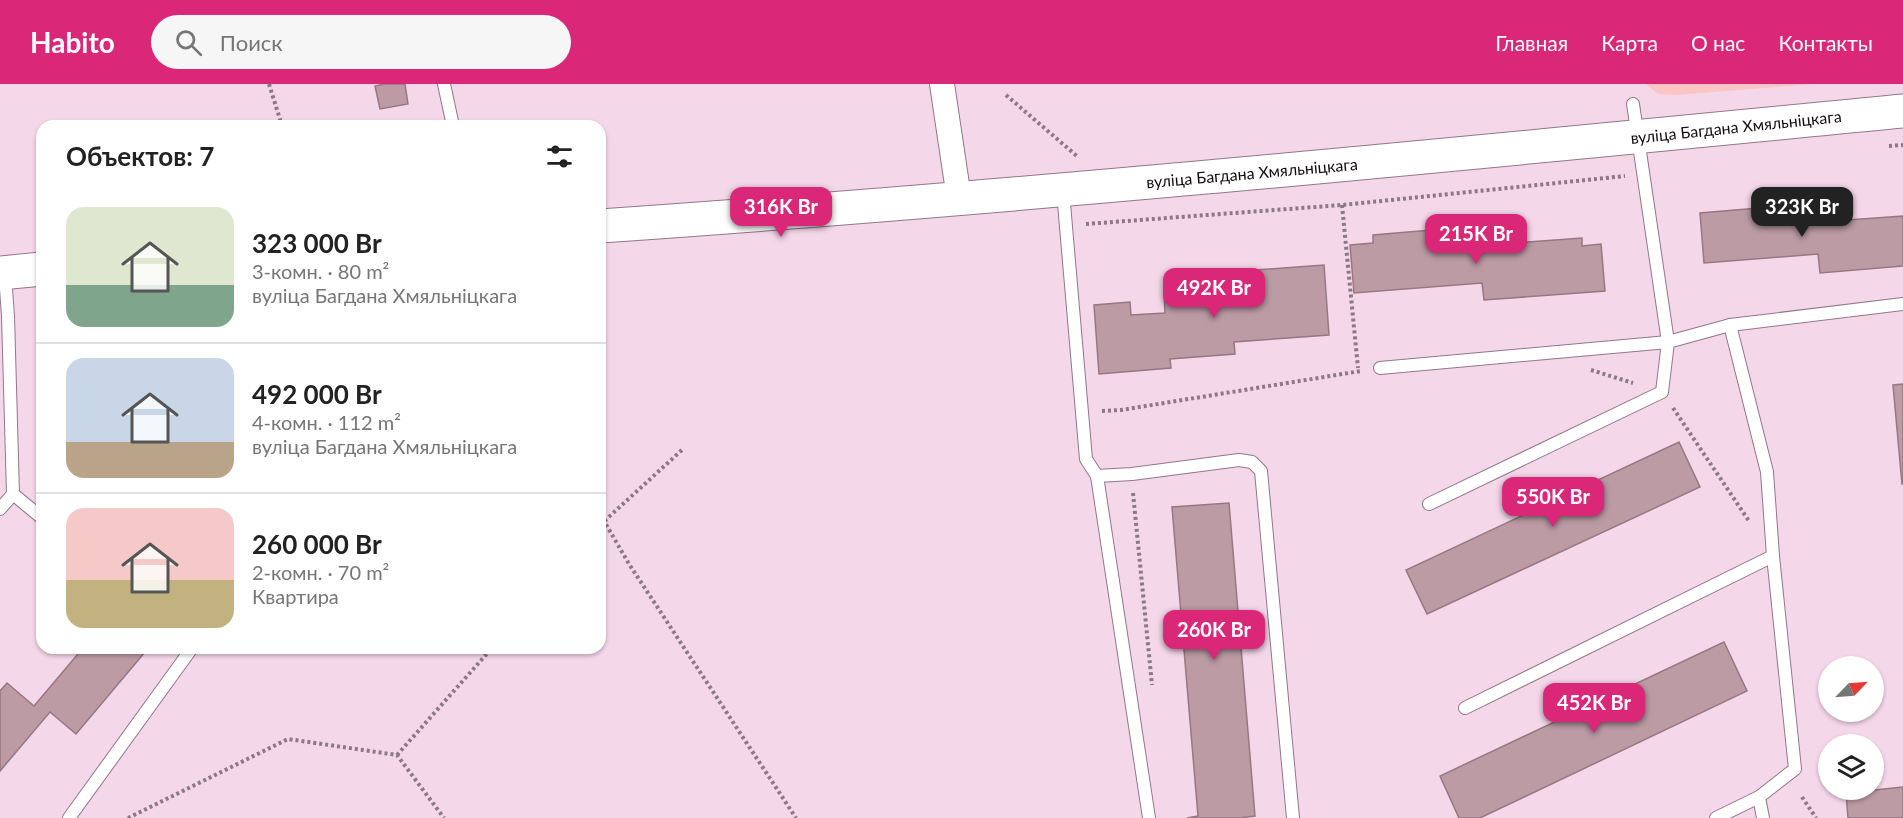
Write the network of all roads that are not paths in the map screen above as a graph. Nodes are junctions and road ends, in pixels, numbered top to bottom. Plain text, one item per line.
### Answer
1 (444, 84) edge
2 (942, 84) edge
3 (1633, 104) dead end
4 (1903, 111) edge
5 (452, 120) edge
6 (1638, 137) junction
7 (1063, 189) junction
8 (959, 198) junction
9 (606, 226) edge
10 (36, 270) edge
11 (2, 273) edge
12 (1903, 304) edge
13 (1731, 325) junction
14 (1668, 342) junction
15 (1380, 368) road end
16 (1097, 476) junction
17 (13, 494) junction
18 (1429, 504) dead end
19 (0, 509) edge
20 (36, 513) edge
21 (1773, 556) junction
22 (188, 654) edge
23 (1465, 708) dead end
24 (1758, 797) junction
25 (69, 818) edge
26 (1149, 818) edge
27 (1293, 818) edge
28 (1716, 818) edge
29 (1763, 818) edge

1 - 5 lane
2 - 8 street
3 - 6 lane
4 - 6 street, вуліца Багдана Хмяльніцкага
6 - 7 street, вуліца Багдана Хмяльніцкага
6 - 14 lane
7 - 8 street, вуліца Багдана Хмяльніцкага
7 - 16 lane
8 - 9 street, вуліца Багдана Хмяльніцкага
10 - 11 street
11 - 17 lane
12 - 13 lane
13 - 14 lane
13 - 21 lane
14 - 15 lane
14 - 18 lane
16 - 26 lane
16 - 27 lane
17 - 19 lane
17 - 20 lane
21 - 23 lane
21 - 24 lane
22 - 25 lane
24 - 28 lane
24 - 29 lane

